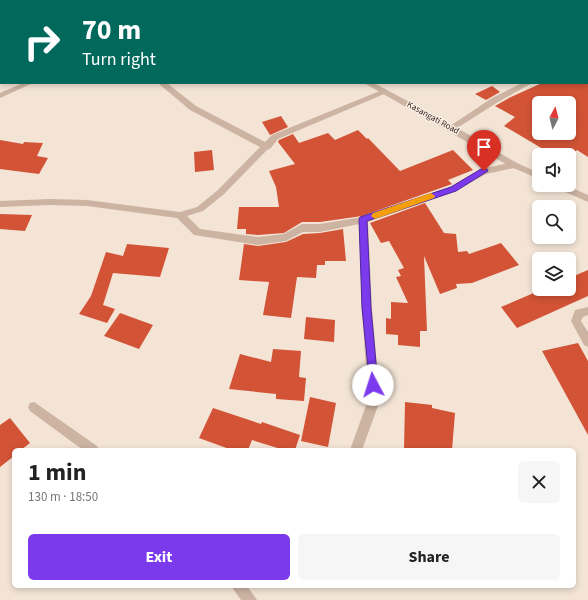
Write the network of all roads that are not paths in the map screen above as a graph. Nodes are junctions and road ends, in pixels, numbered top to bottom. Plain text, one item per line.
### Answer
1 (27, 84) edge
2 (163, 84) edge
3 (370, 84) edge
4 (526, 84) edge
5 (385, 92) junction
6 (0, 96) edge
7 (451, 128) junction
8 (267, 147) junction
9 (514, 165) junction
10 (532, 173) edge
11 (572, 192) edge
12 (588, 199) edge
13 (0, 204) edge
14 (180, 215) junction
15 (363, 220) junction
16 (588, 311) edge
17 (588, 342) edge
18 (34, 407) dead end
19 (90, 448) edge
20 (357, 448) edge
21 (240, 588) edge
22 (250, 600) edge

1 - 6 street
2 - 8 street
3 - 5 street, Kasangati Road
4 - 7 street
5 - 7 street, Kasangati Road
5 - 8 street
7 - 9 street, Kasangati Road
8 - 14 street
9 - 10 street, Kasangati Road
9 - 15 street
11 - 12 street
13 - 14 street
14 - 15 street
15 - 20 street
16 - 17 street
18 - 19 street
21 - 22 street

